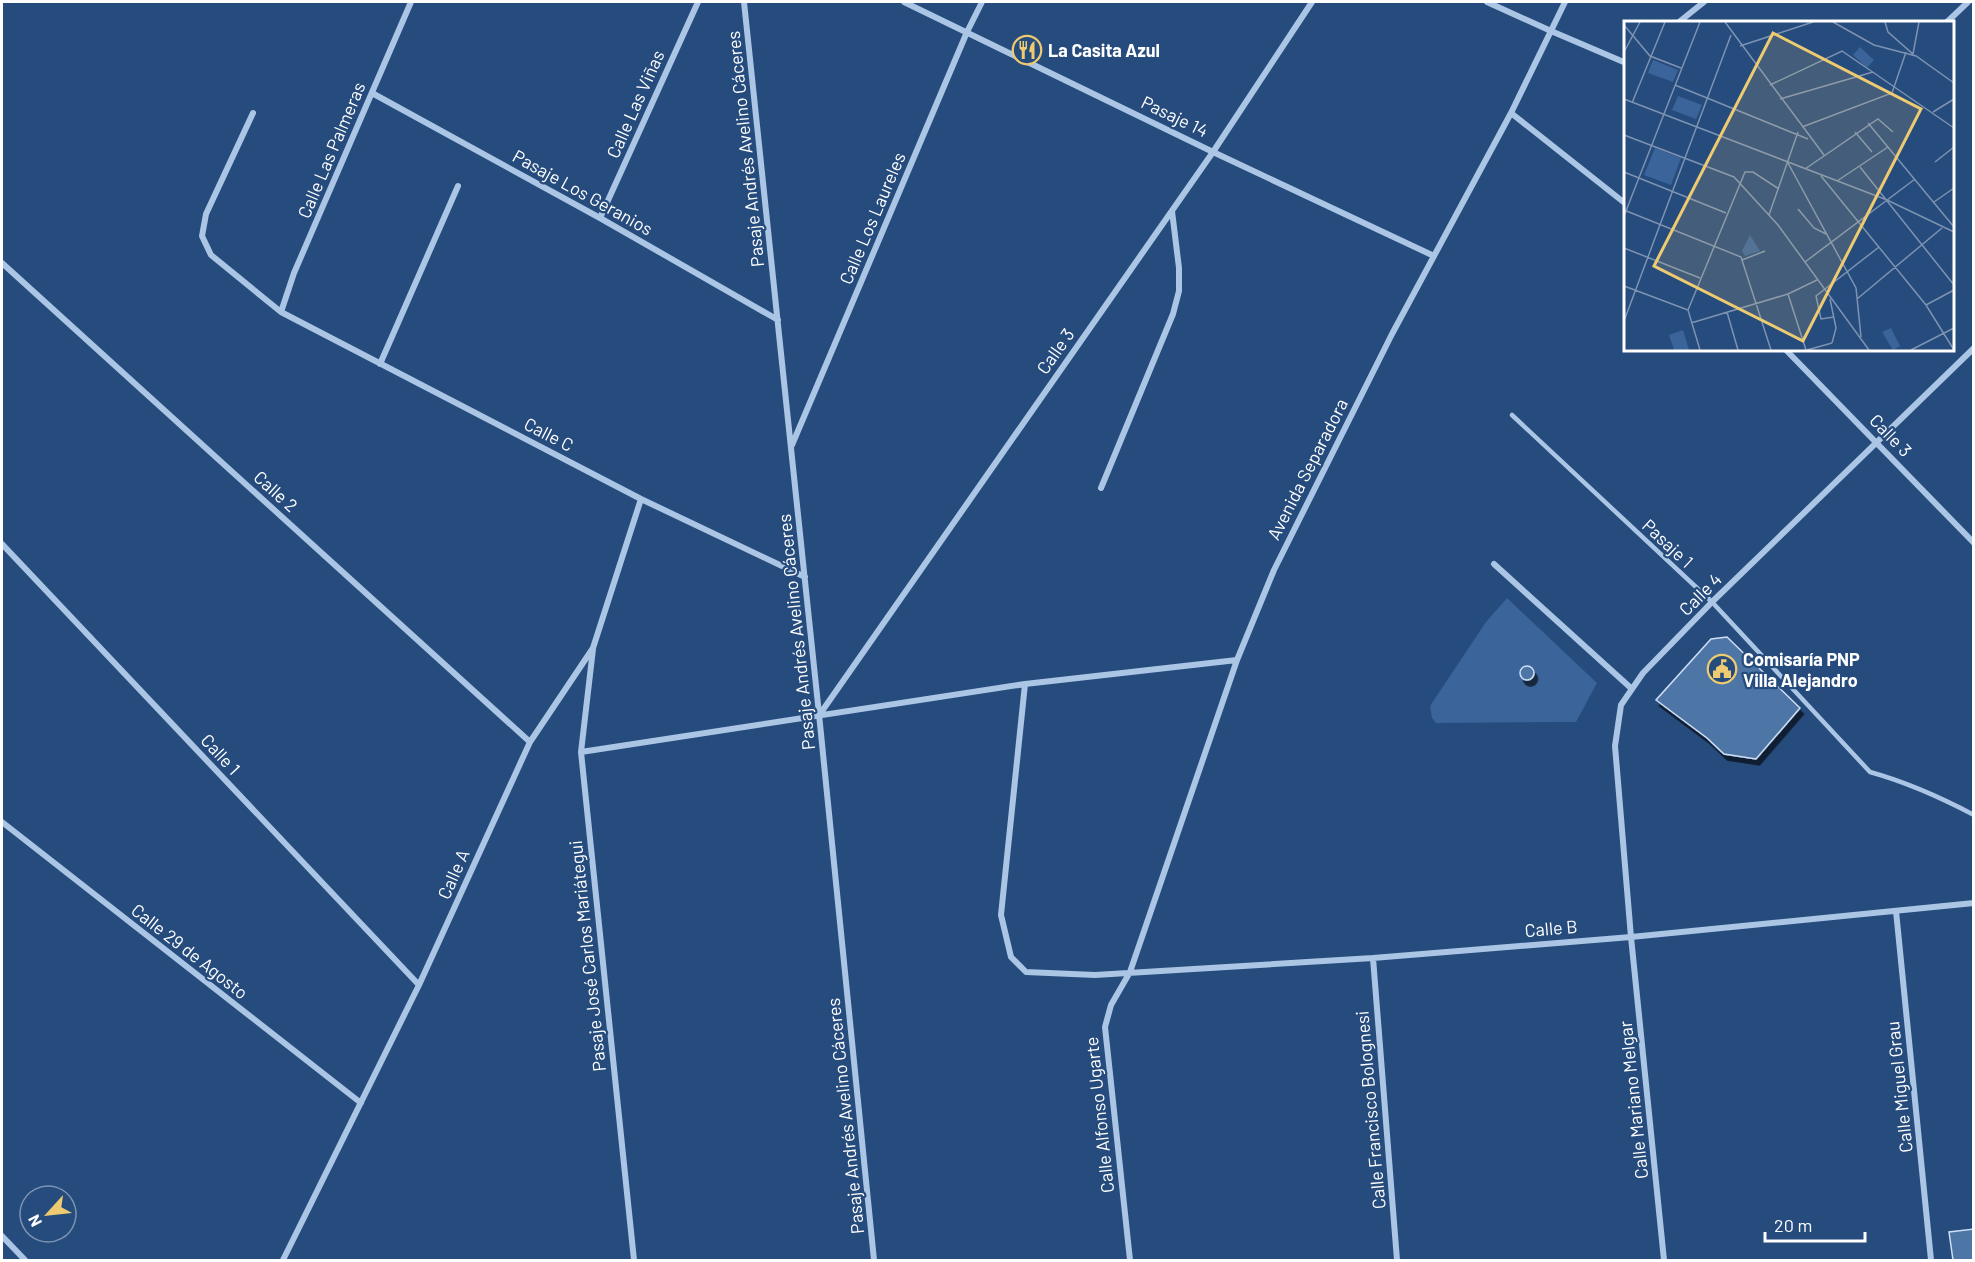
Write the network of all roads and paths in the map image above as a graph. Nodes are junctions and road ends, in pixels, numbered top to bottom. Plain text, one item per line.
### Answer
1 (411, 2) edge
2 (698, 2) edge
3 (744, 2) edge
4 (904, 2) edge
5 (982, 2) edge
6 (1312, 2) edge
7 (1487, 2) edge
8 (1565, 2) edge
9 (1704, 2) edge
10 (1968, 2) edge
11 (1680, 21) edge
12 (1948, 21) edge
13 (1551, 31) junction
14 (967, 32) junction
15 (1624, 62) edge
16 (372, 93) junction
17 (1511, 112) junction
18 (253, 113) dead end
19 (1213, 152) junction
20 (458, 186) dead end
21 (1624, 202) edge
22 (1172, 210) junction
23 (600, 218) junction
24 (1434, 256) junction
25 (2, 263) edge
26 (281, 312) junction
27 (778, 320) junction
28 (1974, 348) edge
29 (1787, 351) edge
30 (380, 364) junction
31 (1512, 415) dead end
32 (1878, 443) junction
33 (791, 447) junction
34 (1101, 488) dead end
35 (641, 499) junction
36 (1974, 543) edge
37 (2, 544) edge
38 (1494, 564) dead end
39 (805, 577) junction
40 (1712, 602) junction
41 (593, 648) junction
42 (1237, 660) junction
43 (1025, 684) junction
44 (1632, 689) junction
45 (819, 714) junction
46 (530, 742) junction
47 (581, 752) junction
48 (1974, 815) edge
49 (2, 822) edge
50 (1974, 903) edge
51 (1896, 911) junction
52 (1631, 937) junction
53 (1373, 958) junction
54 (1130, 972) junction
55 (419, 985) junction
56 (361, 1103) junction
57 (2, 1236) edge
58 (26, 1260) edge
59 (283, 1260) edge
60 (634, 1260) edge
61 (874, 1260) edge
62 (1130, 1260) edge
63 (1397, 1260) edge
64 (1664, 1260) edge
65 (1931, 1260) edge

1 - 16 street, Calle Las Palmeras
2 - 23 street, Calle Las Viñas
3 - 27 street, Pasaje Andrés Avelino Cáceres
4 - 14 street, Pasaje 14
5 - 14 street, Calle Los Laureles
6 - 19 street, Calle 3
7 - 13 street
8 - 13 street, Avenida Separadora
9 - 11 street
10 - 12 street
13 - 15 street
13 - 17 street, Avenida Separadora
14 - 19 street, Pasaje 14
14 - 33 street, Calle Los Laureles
16 - 23 street, Pasaje Los Geranios
16 - 26 street, Calle Las Palmeras
17 - 21 street
17 - 24 street, Avenida Separadora
18 - 26 street, Calle C
19 - 22 street, Calle 3
19 - 24 street, Pasaje 14
20 - 30 street
22 - 34 street
22 - 45 street, Calle 3
23 - 27 street, Pasaje Los Geranios
24 - 42 street, Avenida Separadora
25 - 46 street, Calle 2
26 - 30 street, Calle C
27 - 33 street, Pasaje Andrés Avelino Cáceres
28 - 32 street, Calle 4
29 - 32 street, Calle 3
30 - 35 street, Calle C
31 - 40 lane, Pasaje 1
32 - 36 street, Calle 3
32 - 40 street, Calle 4
33 - 39 street, Pasaje Andrés Avelino Cáceres
35 - 39 street, Calle C
35 - 41 street, Calle A
37 - 55 street, Calle 1
38 - 44 street
39 - 45 street, Pasaje Andrés Avelino Cáceres
40 - 44 street, Calle 4
40 - 48 lane, Pasaje 1
41 - 46 street, Calle A
41 - 47 street, Pasaje José Carlos Mariátegui
42 - 43 street
42 - 54 street, Avenida Separadora
43 - 45 street
43 - 54 street, Calle B
44 - 52 street, Calle 4
45 - 47 street
45 - 61 street, Pasaje Andrés Avelino Cáceres
46 - 55 street, Calle A
47 - 60 street, Pasaje José Carlos Mariátegui
49 - 56 street, Calle 29 de Agosto
50 - 51 street, Calle B
51 - 52 street, Calle B
51 - 65 street, Calle Miguel Grau
52 - 53 street, Calle B
52 - 64 street, Calle Mariano Melgar
53 - 54 street, Calle B
53 - 63 street, Calle Francisco Bolognesi
54 - 62 street, Calle Alfonso Ugarte
55 - 56 street, Calle A
56 - 59 street, Calle A
57 - 58 street

